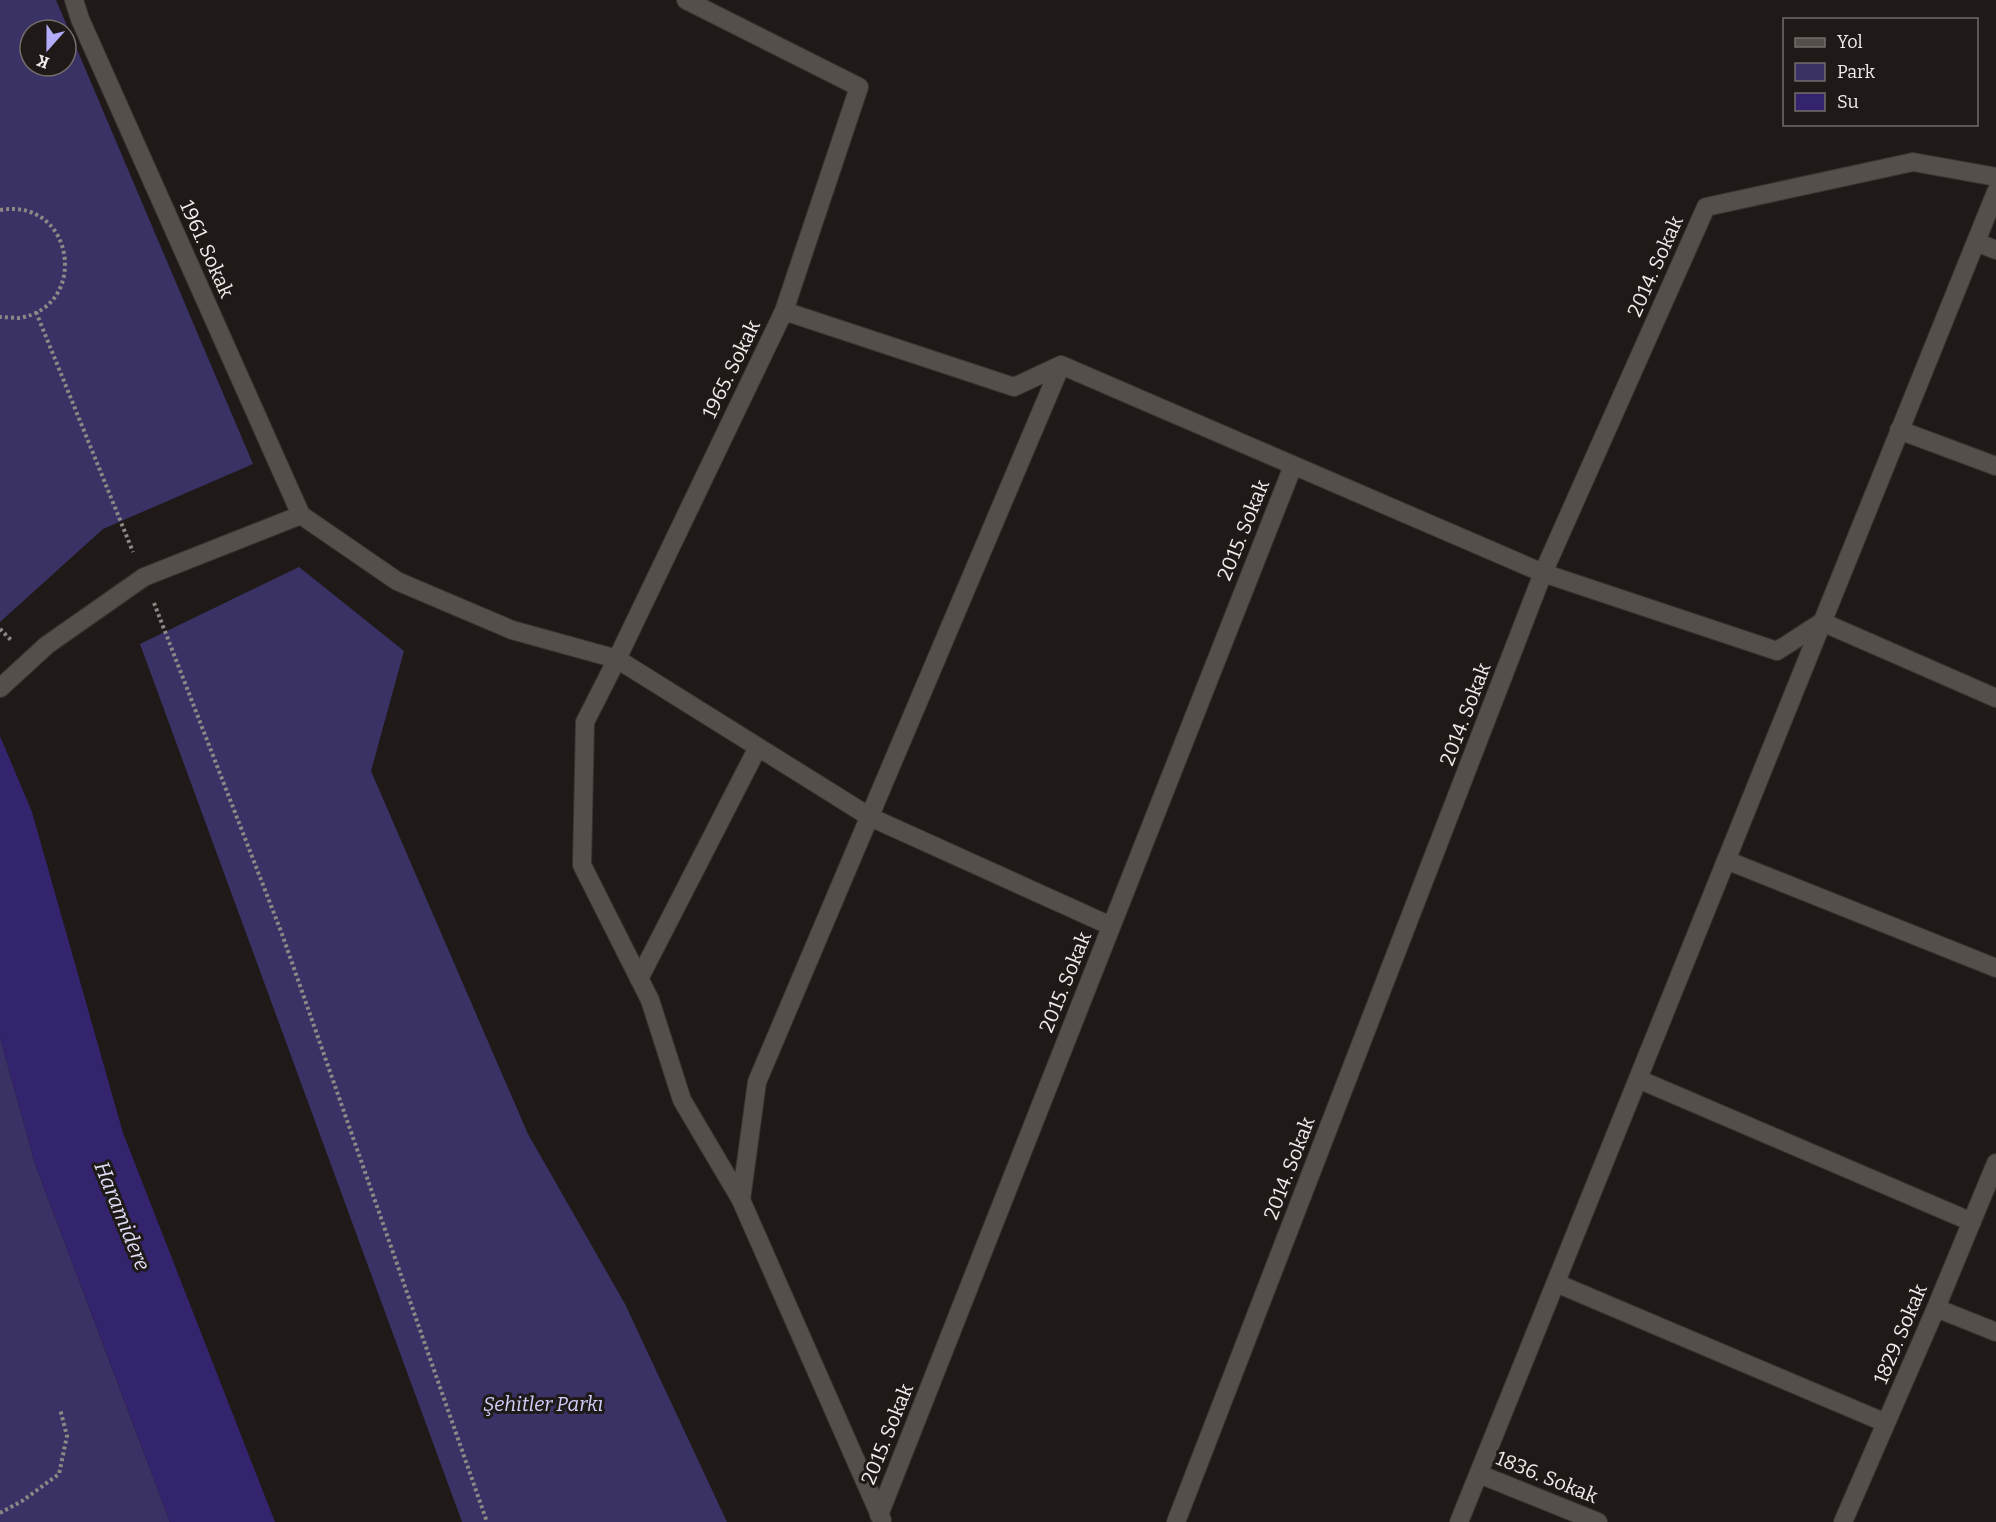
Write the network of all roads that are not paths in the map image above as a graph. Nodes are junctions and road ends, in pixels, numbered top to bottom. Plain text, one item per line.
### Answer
1 (74, 0) edge
2 (686, 0) edge
3 (1996, 177) edge
4 (1996, 192) edge
5 (1976, 242) junction
6 (1996, 250) edge
7 (784, 311) junction
8 (1061, 365) junction
9 (1899, 430) junction
10 (1293, 466) junction
11 (1996, 466) edge
12 (300, 515) junction
13 (1543, 573) junction
14 (1822, 622) junction
15 (617, 659) junction
16 (0, 688) edge
17 (1996, 698) edge
18 (758, 747) junction
19 (870, 817) junction
20 (1726, 860) junction
21 (1112, 926) junction
22 (1996, 968) edge
23 (639, 979) junction
24 (1638, 1079) junction
25 (1996, 1163) edge
26 (741, 1200) junction
27 (1972, 1222) junction
28 (1556, 1283) junction
29 (1936, 1308) junction
30 (1996, 1332) edge
31 (1886, 1423) junction
32 (1479, 1474) junction
33 (881, 1518) edge
34 (1176, 1522) edge
35 (1459, 1522) edge
36 (1598, 1522) edge
37 (1843, 1522) edge

1 - 12 street, 1961. Sokak
2 - 7 street, 1965. Sokak
3 - 13 street, 2014. Sokak
4 - 5 street
5 - 6 street
5 - 9 street
7 - 8 street
7 - 15 street, 1965. Sokak
8 - 10 street
8 - 19 street
9 - 11 street
9 - 14 street
10 - 13 street
10 - 21 street, 2015. Sokak
12 - 15 street
12 - 16 street
13 - 14 street
13 - 34 street, 2014. Sokak
14 - 17 street
14 - 20 street
15 - 18 street
15 - 23 street, 1965. Sokak
18 - 19 street
18 - 23 street
19 - 21 street
19 - 26 street
20 - 22 street
20 - 24 street
21 - 33 street, 2015. Sokak
23 - 26 street, 1965. Sokak
24 - 27 street
24 - 28 street
25 - 27 street, 1829. Sokak
26 - 33 street, 1965. Sokak
27 - 29 street, 1829. Sokak
28 - 31 street
28 - 32 street
29 - 30 street
29 - 31 street, 1829. Sokak
31 - 37 street, 1829. Sokak
32 - 35 street
32 - 36 street, 1836. Sokak

